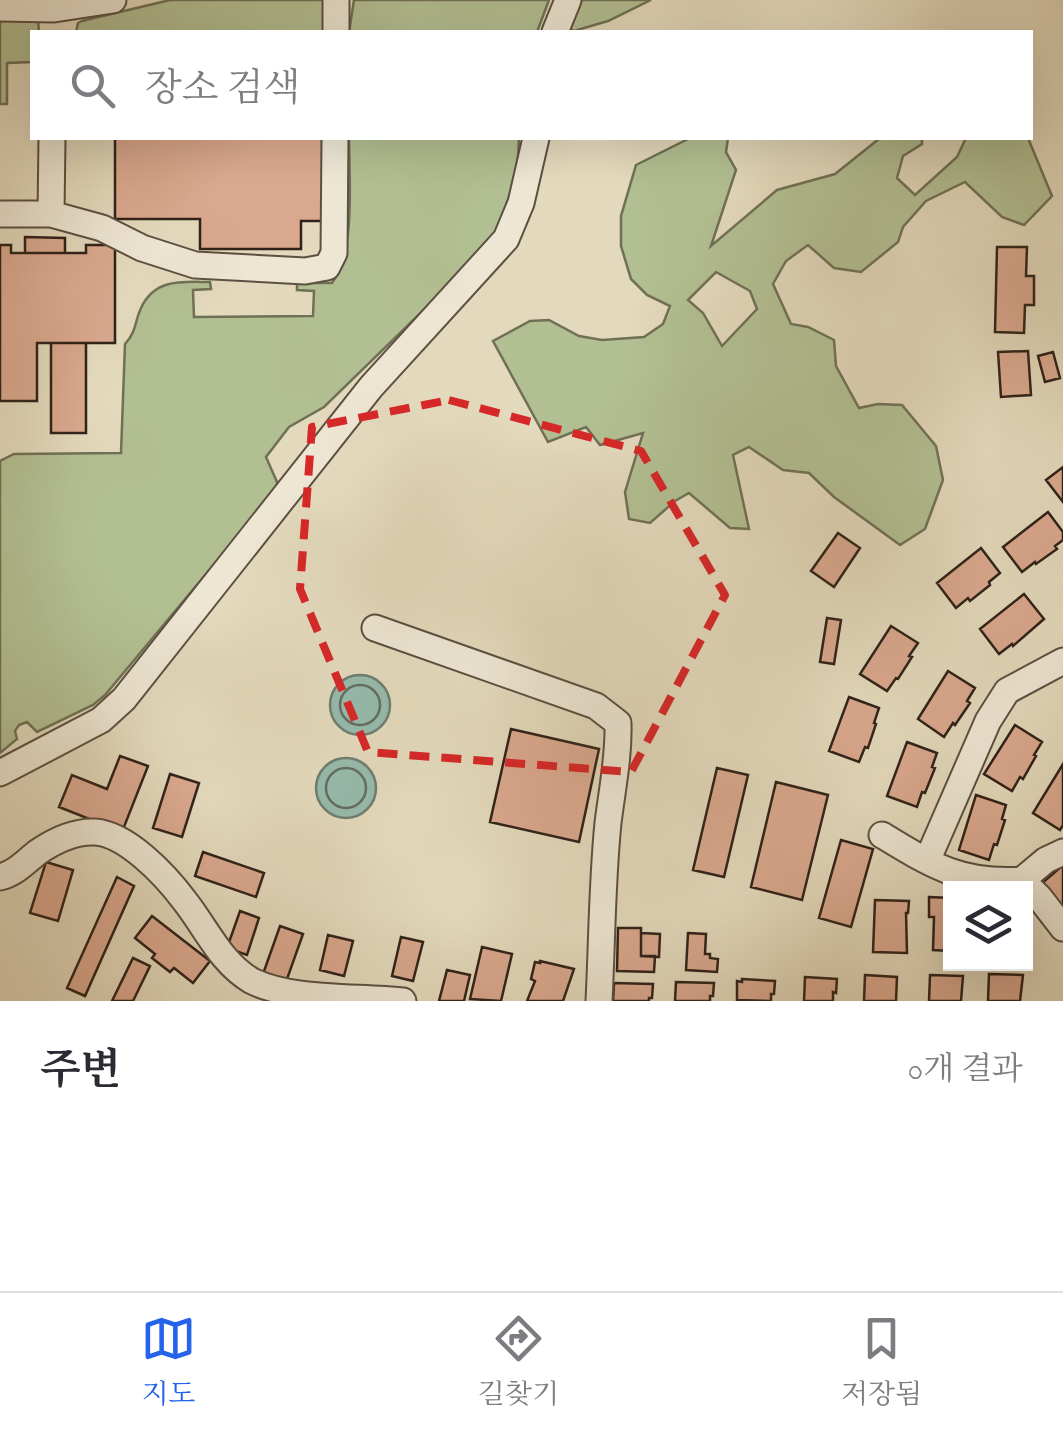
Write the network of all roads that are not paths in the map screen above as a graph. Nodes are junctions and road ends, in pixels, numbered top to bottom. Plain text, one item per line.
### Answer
1 (112, 0) edge
2 (336, 0) edge
3 (568, 0) edge
4 (0, 8) edge
5 (54, 21) edge
6 (336, 30) edge
7 (557, 30) edge
8 (52, 140) edge
9 (335, 140) edge
10 (536, 140) edge
11 (0, 214) edge
12 (51, 214) junction
13 (374, 628) dead end
14 (1063, 661) edge
15 (0, 773) edge
16 (882, 835) dead end
17 (1063, 852) edge
18 (927, 861) junction
19 (0, 878) edge
20 (1022, 880) junction
21 (1063, 928) edge
22 (403, 1001) edge
23 (599, 1001) edge

1 - 5 street
2 - 6 street
3 - 7 street
4 - 5 street
8 - 12 street
9 - 12 street
10 - 15 street
11 - 12 street
13 - 23 street
14 - 18 street
16 - 18 street
17 - 20 street
18 - 20 street
19 - 22 street
20 - 21 street

